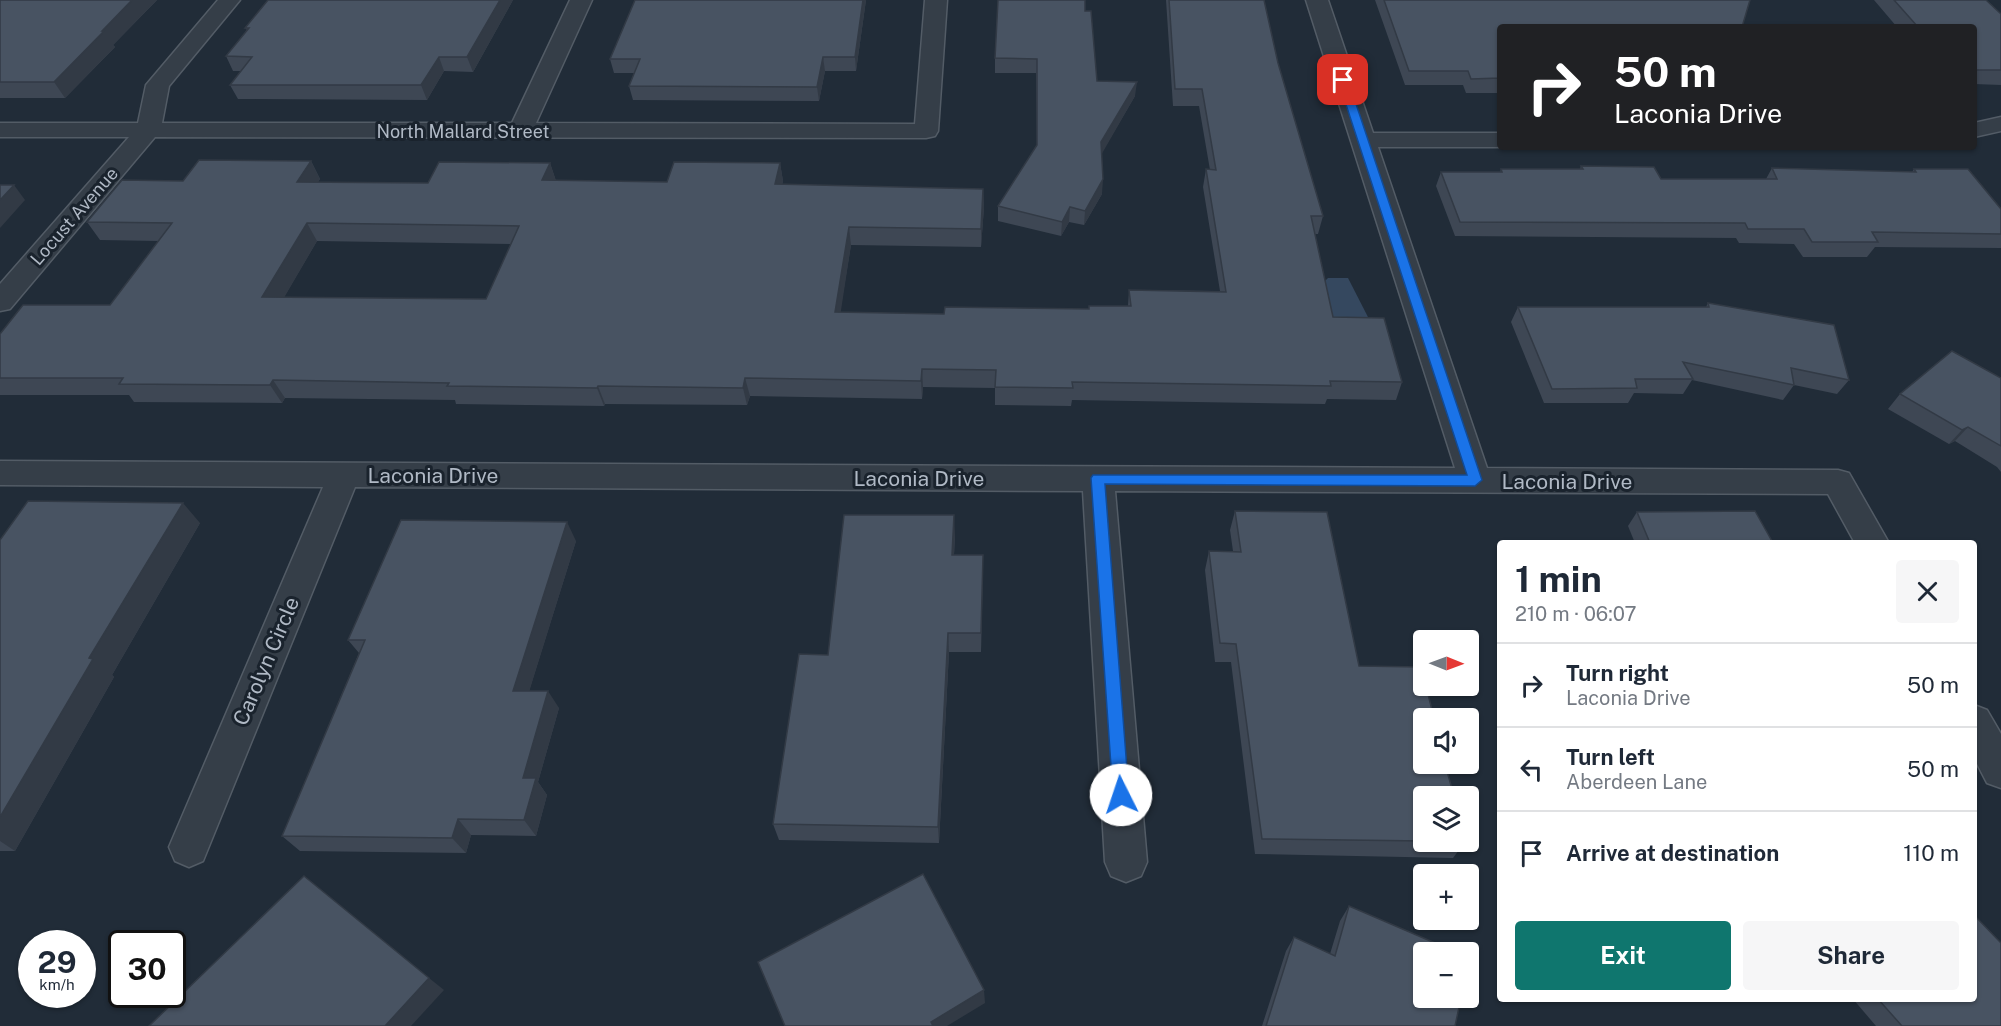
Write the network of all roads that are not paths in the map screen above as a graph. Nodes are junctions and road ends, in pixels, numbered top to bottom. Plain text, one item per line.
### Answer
1 (229, 0) edge
2 (581, 0) edge
3 (936, 0) edge
4 (1317, 0) edge
5 (2001, 124) edge
6 (1977, 129) edge
7 (0, 130) edge
8 (148, 130) junction
9 (520, 131) junction
10 (1362, 140) junction
11 (1497, 140) edge
12 (0, 302) edge
13 (0, 473) edge
14 (344, 475) junction
15 (1098, 478) junction
16 (1475, 480) junction
17 (1870, 540) edge
18 (1977, 727) edge
19 (2001, 770) edge
20 (189, 846) dead end
21 (1126, 862) dead end

1 - 8 street
2 - 9 street
3 - 9 street, North Mallard Street
4 - 10 street
5 - 6 street
7 - 8 street, North Mallard Street
8 - 9 street, North Mallard Street
8 - 12 street, Locust Avenue
10 - 11 street
10 - 16 street
13 - 14 street, Laconia Drive
14 - 15 street, Laconia Drive
14 - 20 street, Carolyn Circle
15 - 16 street, Laconia Drive
15 - 21 street
16 - 17 street, Laconia Drive
18 - 19 street

